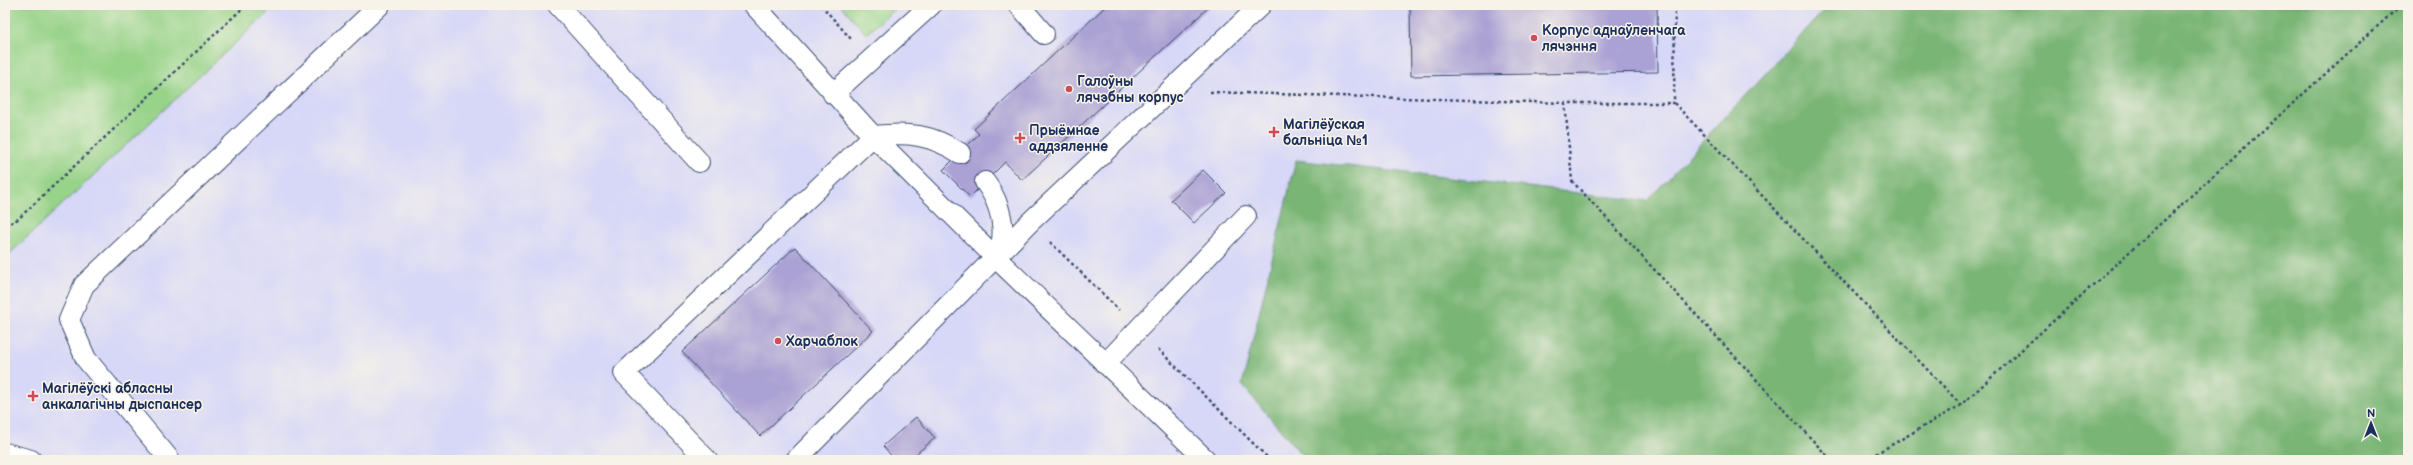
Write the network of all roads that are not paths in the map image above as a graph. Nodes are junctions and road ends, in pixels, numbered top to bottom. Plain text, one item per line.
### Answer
1 (380, 5) edge
2 (558, 5) edge
3 (754, 5) edge
4 (931, 5) edge
5 (1019, 5) edge
6 (1261, 5) edge
7 (1044, 34) dead end
8 (833, 94) junction
9 (874, 136) junction
10 (960, 153) dead end
11 (699, 162) dead end
12 (985, 182) dead end
13 (1246, 216) dead end
14 (996, 258) junction
15 (1105, 364) junction
16 (5, 453) edge
17 (31, 460) edge
18 (170, 460) edge
19 (707, 460) edge
20 (796, 460) edge
21 (1206, 460) edge

1 - 18 lane
2 - 11 lane
3 - 8 lane
4 - 8 lane
5 - 7 lane
6 - 14 lane
8 - 9 lane
9 - 10 lane
9 - 14 lane
9 - 19 lane
12 - 14 lane
13 - 15 lane
14 - 15 lane
14 - 20 lane
15 - 21 lane
16 - 17 lane

